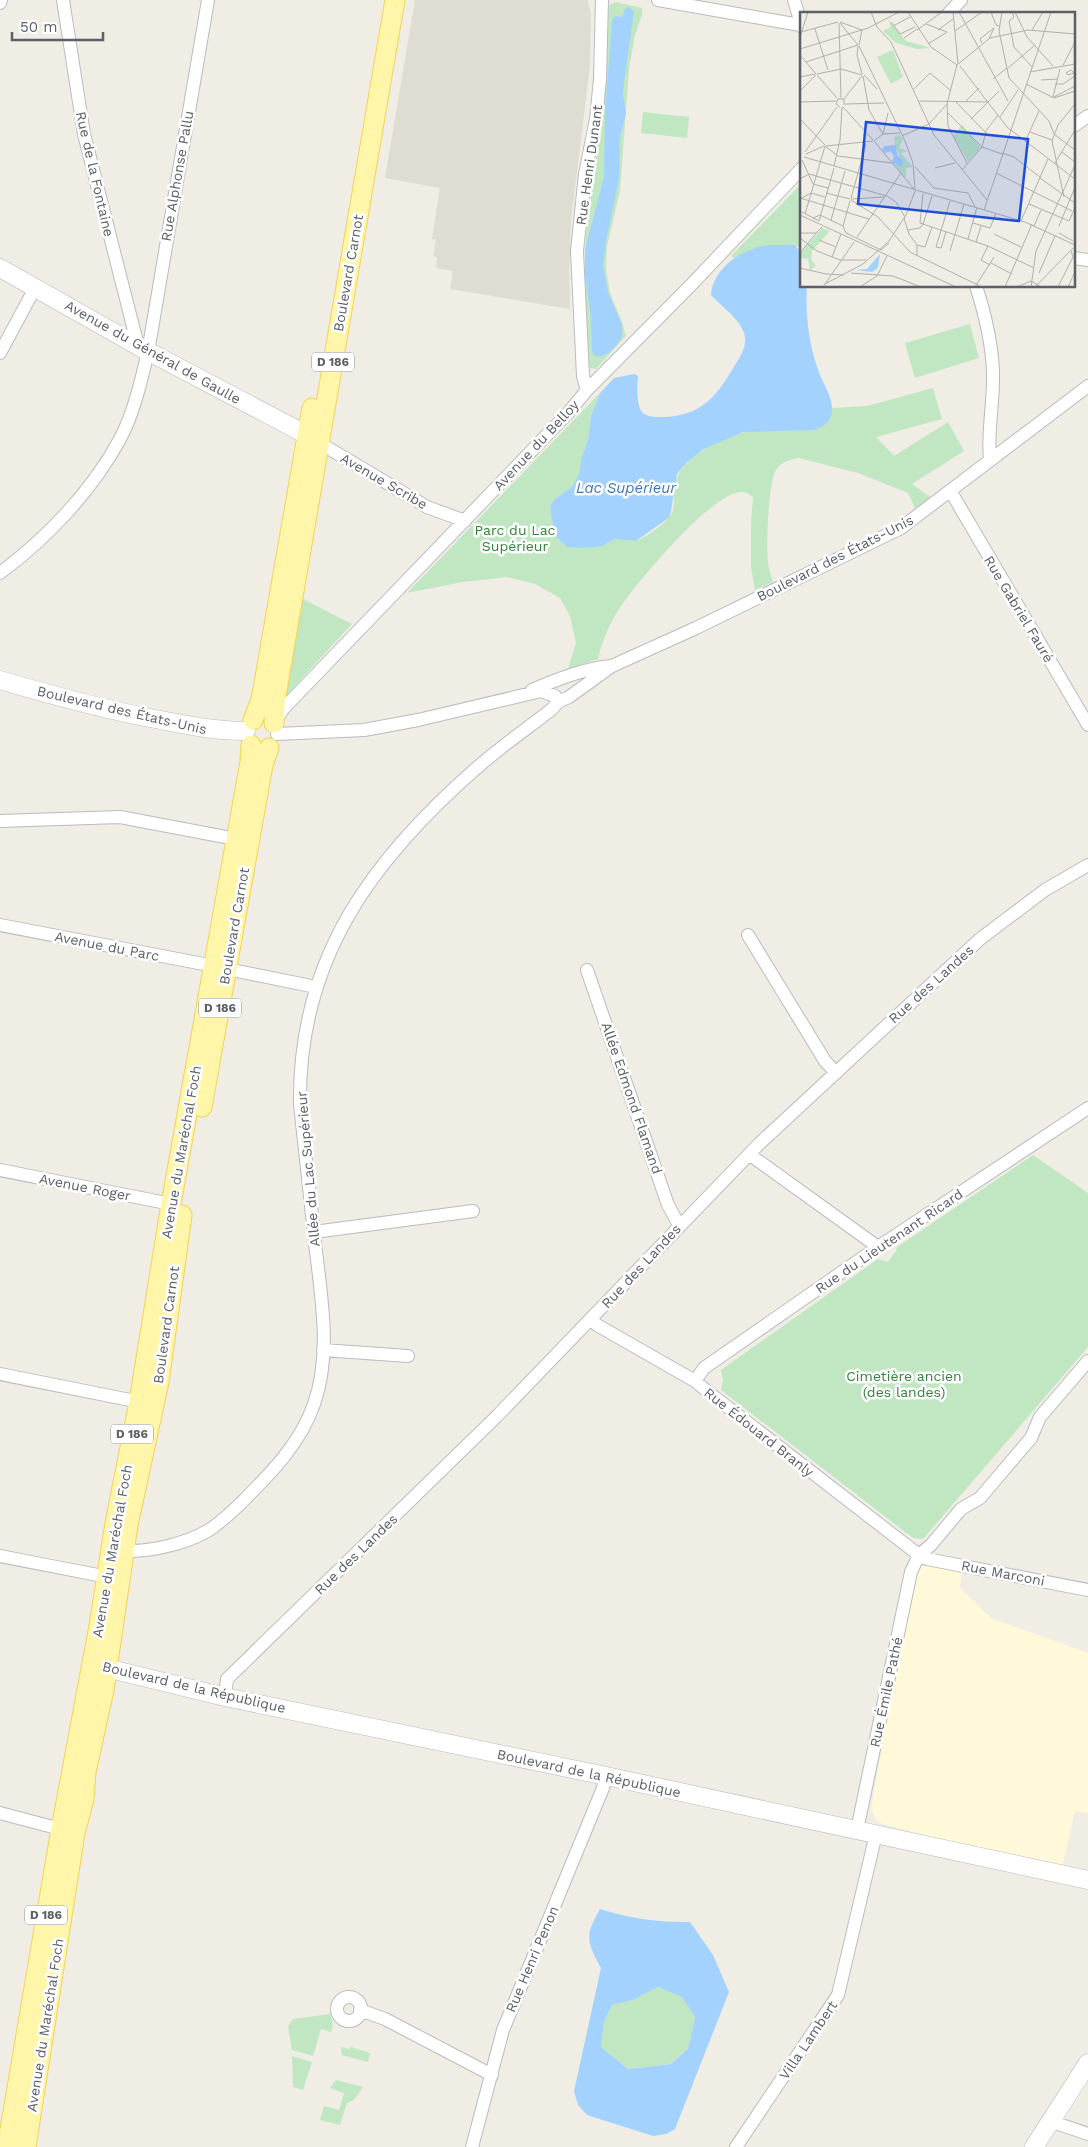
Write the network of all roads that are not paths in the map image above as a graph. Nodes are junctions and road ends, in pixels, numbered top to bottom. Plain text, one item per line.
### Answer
1 (63, 0) edge
2 (208, 0) edge
3 (382, 0) edge
4 (395, 0) edge
5 (602, 0) edge
6 (658, 0) edge
7 (794, 0) edge
8 (961, 0) edge
9 (950, 12) edge
10 (800, 22) edge
11 (800, 26) edge
12 (1088, 116) edge
13 (1076, 125) edge
14 (800, 170) edge
15 (0, 268) edge
16 (35, 288) junction
17 (977, 288) edge
18 (143, 349) junction
19 (0, 352) edge
20 (1088, 386) edge
21 (587, 390) junction
22 (313, 439) junction
23 (990, 460) junction
24 (951, 492) junction
25 (465, 521) junction
26 (0, 573) edge
27 (612, 666) junction
28 (562, 677) junction
29 (0, 680) edge
30 (526, 693) junction
31 (556, 699) junction
32 (1088, 725) edge
33 (264, 732) junction
34 (0, 821) edge
35 (236, 839) junction
36 (1088, 866) edge
37 (0, 925) edge
38 (748, 935) dead end
39 (221, 968) junction
40 (587, 970) dead end
41 (316, 986) junction
42 (836, 1073) junction
43 (1088, 1108) edge
44 (749, 1154) junction
45 (0, 1170) edge
46 (177, 1205) junction
47 (473, 1211) dead end
48 (679, 1225) junction
49 (314, 1232) junction
50 (878, 1247) junction
51 (591, 1319) junction
52 (324, 1350) junction
53 (408, 1356) dead end
54 (1088, 1360) edge
55 (0, 1374) edge
56 (695, 1381) junction
57 (147, 1403) junction
58 (117, 1550) junction
59 (919, 1555) junction
60 (0, 1556) edge
61 (113, 1578) junction
62 (1088, 1590) edge
63 (99, 1666) junction
64 (225, 1697) junction
65 (606, 1776) junction
66 (0, 1813) edge
67 (856, 1830) junction
68 (68, 1831) junction
69 (876, 1834) junction
70 (1088, 1880) edge
71 (360, 2010) dead end
72 (1088, 2063) edge
73 (492, 2075) junction
74 (1050, 2121) junction
75 (1088, 2134) edge
76 (7, 2147) edge
77 (26, 2147) edge
78 (472, 2147) edge
79 (736, 2147) edge
80 (1034, 2147) edge

1 - 18 street, Rue de la Fontaine
2 - 18 street, Rue Alphonse Pallu
3 - 22 main road, Boulevard Carnot / D 186
4 - 22 main road, Boulevard Carnot / D 186
5 - 21 street, Rue Henri Dunant
6 - 11 street
7 - 10 street
8 - 9 street
12 - 13 street
14 - 21 street, Avenue du Belloy
15 - 16 street, Avenue du Général de Gaulle
16 - 18 street, Avenue du Général de Gaulle
16 - 19 street
17 - 23 street
18 - 22 street, Avenue du Général de Gaulle
18 - 26 street, Rue Alphonse Pallu
20 - 23 street, Boulevard des États-Unis
21 - 25 street, Avenue du Belloy
22 - 25 street, Avenue Scribe
22 - 33 main road, Boulevard Carnot / D 186
23 - 24 street, Boulevard des États-Unis
24 - 27 street, Boulevard des États-Unis
24 - 32 street, Rue Gabriel Fauré
25 - 33 street, Avenue du Belloy
27 - 28 street, Boulevard des États-Unis
27 - 31 street, Boulevard des États-Unis
28 - 30 street, Boulevard des États-Unis
28 - 31 street
29 - 33 street, Boulevard des États-Unis
30 - 31 street, Boulevard des États-Unis
30 - 33 street, Boulevard des États-Unis
31 - 41 street, Allée du Lac Supérieur
33 - 35 main road, Boulevard Carnot / D 186
33 - 39 main road, Boulevard Carnot / D 186
34 - 35 street
35 - 39 main road, D 186
36 - 42 street, Rue des Landes
37 - 39 street, Avenue du Parc
38 - 42 street
39 - 41 street, Avenue du Parc
39 - 46 main road, Boulevard Carnot / D 186
40 - 48 street, Allée Edmond Flamand
41 - 49 street, Allée du Lac Supérieur
42 - 44 street, Rue des Landes
43 - 50 street, Rue du Lieutenant Ricard
44 - 48 street, Rue des Landes
44 - 50 street
45 - 46 street, Avenue Roger
46 - 57 main road, Boulevard Carnot / D 186
47 - 49 street
48 - 51 street, Rue des Landes
49 - 52 street, Allée du Lac Supérieur
50 - 56 street, Rue du Lieutenant Ricard
51 - 56 street, Rue Édouard Branly
51 - 64 street, Rue des Landes
52 - 53 street
52 - 58 street, Allée du Lac Supérieur
54 - 59 street
55 - 57 street
56 - 59 street, Rue Édouard Branly
57 - 58 main road, Boulevard Carnot / D 186
58 - 61 main road, Boulevard Carnot / D 186
59 - 62 street, Rue Marconi
59 - 67 street, Rue Émile Pathé
60 - 61 street
61 - 63 main road, Boulevard Carnot / D 186
61 - 63 main road, Avenue du Maréchal Foch / D 186
63 - 64 street, Boulevard de la République
63 - 68 main road, Avenue du Maréchal Foch / D 186
64 - 65 street, Boulevard de la République
65 - 67 street, Boulevard de la République
65 - 73 street, Rue Henri Penon
66 - 68 street
67 - 69 street, Boulevard de la République
68 - 76 main road, Avenue du Maréchal Foch / D 186
68 - 77 main road, Avenue du Maréchal Foch / D 186
69 - 70 street, Boulevard de la République
69 - 79 street, Villa Lambert
71 - 73 street
72 - 74 street
73 - 78 street, Rue Henri Penon
74 - 75 street
74 - 80 street

